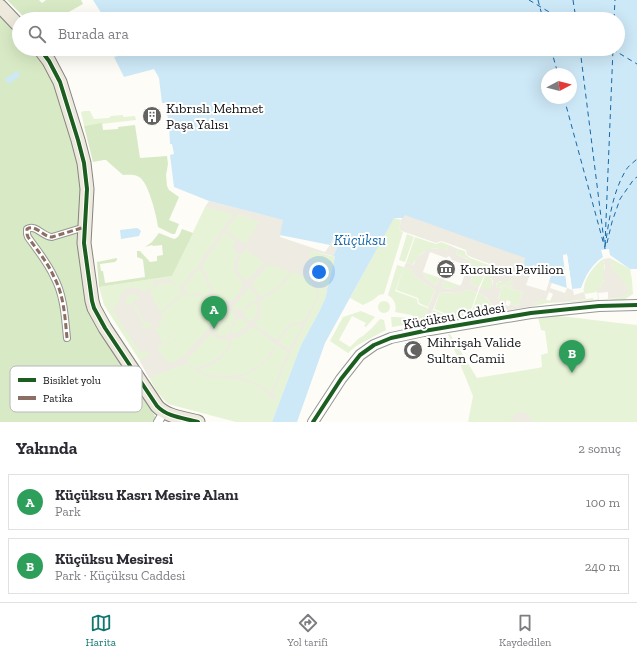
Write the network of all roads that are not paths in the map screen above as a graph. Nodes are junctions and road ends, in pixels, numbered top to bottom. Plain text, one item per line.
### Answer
1 (0, 6) edge
2 (12, 19) edge
3 (45, 56) edge
4 (85, 227) junction
5 (637, 305) edge
6 (68, 338) dead end
7 (130, 366) edge
8 (142, 384) edge
9 (161, 417) edge
10 (198, 422) edge
11 (313, 422) edge

1 - 2 main road
3 - 4 main road
4 - 6 street
4 - 7 main road
5 - 11 street, Küçüksu Caddesi
8 - 9 main road
9 - 10 main road

